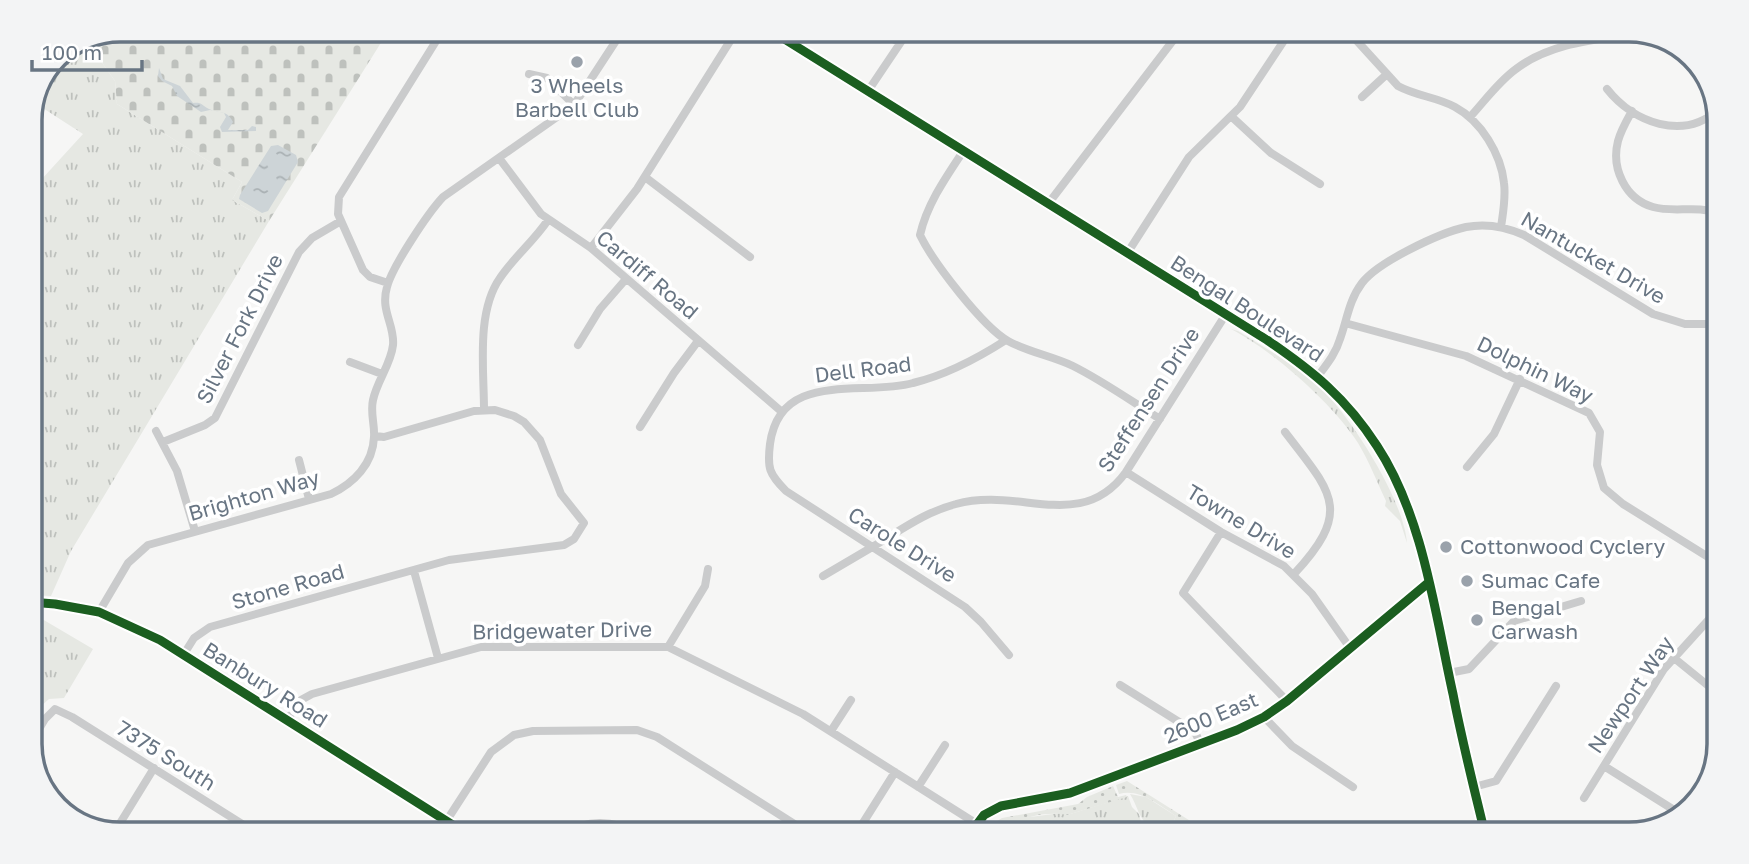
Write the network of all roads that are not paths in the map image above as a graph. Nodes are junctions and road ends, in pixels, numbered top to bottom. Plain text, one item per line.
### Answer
1 (436, 42) edge
2 (615, 42) edge
3 (729, 42) edge
4 (789, 42) edge
5 (1172, 42) edge
6 (1283, 42) edge
7 (1358, 42) edge
8 (1584, 42) edge
9 (900, 43) edge
10 (529, 74) dead end
11 (1387, 74) junction
12 (1607, 89) dead end
13 (868, 91) junction
14 (1362, 97) dead end
15 (575, 105) junction
16 (1632, 111) junction
17 (1232, 117) junction
18 (1470, 117) junction
19 (1707, 119) edge
20 (964, 150) junction
21 (499, 158) junction
22 (645, 177) junction
23 (1320, 184) dead end
24 (1048, 204) junction
25 (1707, 210) edge
26 (548, 220) junction
27 (341, 222) junction
28 (1501, 227) junction
29 (591, 248) junction
30 (1128, 252) junction
31 (750, 257) dead end
32 (626, 279) junction
33 (388, 283) junction
34 (1226, 314) junction
35 (1345, 323) junction
36 (1707, 324) edge
37 (1006, 340) junction
38 (698, 341) junction
39 (578, 345) dead end
40 (350, 362) dead end
41 (382, 374) junction
42 (1318, 376) junction
43 (1520, 379) junction
44 (484, 410) junction
45 (782, 412) junction
46 (1160, 419) junction
47 (640, 427) dead end
48 (156, 431) dead end
49 (1285, 432) dead end
50 (374, 436) junction
51 (163, 442) junction
52 (299, 460) dead end
53 (1467, 467) dead end
54 (1126, 472) junction
55 (309, 499) junction
56 (195, 531) junction
57 (1222, 532) junction
58 (873, 547) junction
59 (1707, 556) edge
60 (708, 569) dead end
61 (414, 570) junction
62 (1294, 574) junction
63 (823, 576) dead end
64 (1428, 583) junction
65 (1581, 601) dead end
66 (42, 603) edge
67 (100, 612) junction
68 (1707, 621) edge
69 (668, 647) junction
70 (1350, 648) junction
71 (184, 654) junction
72 (1009, 655) dead end
73 (438, 658) junction
74 (1674, 658) junction
75 (1449, 673) junction
76 (1120, 685) dead end
77 (1707, 685) edge
78 (1556, 686) dead end
79 (851, 699) dead end
80 (1287, 701) junction
81 (1264, 717) junction
82 (287, 720) junction
83 (42, 724) edge
84 (831, 731) junction
85 (1200, 743) junction
86 (945, 745) dead end
87 (1604, 766) junction
88 (154, 768) junction
89 (895, 772) junction
90 (918, 786) junction
91 (1353, 787) dead end
92 (1474, 788) junction
93 (1584, 798) dead end
94 (1672, 809) edge
95 (447, 821) joint
96 (121, 822) edge
97 (239, 822) edge
98 (791, 822) edge
99 (864, 822) edge
100 (974, 822) edge
101 (979, 822) edge
102 (1482, 822) edge

1 - 27 street
2 - 15 street, Brighton Way
3 - 22 street
4 - 13 main road, Bengal Boulevard
5 - 24 street
6 - 17 street
7 - 11 street
8 - 18 street
9 - 13 street
10 - 15 street
11 - 14 street
11 - 18 street
12 - 16 street
13 - 20 main road, Bengal Boulevard
15 - 21 street, Brighton Way
16 - 19 street
16 - 25 street
17 - 23 street
17 - 30 street
18 - 28 street
20 - 24 main road, Bengal Boulevard
20 - 37 street
21 - 26 street, Cardiff Road
21 - 33 street, Brighton Way
22 - 29 street
22 - 31 street
24 - 30 main road, Bengal Boulevard
26 - 29 street, Cardiff Road
26 - 44 street
27 - 33 street
27 - 51 street, Silver Fork Drive
28 - 35 street, Nantucket Drive
28 - 36 street, Nantucket Drive
29 - 32 street, Cardiff Road
30 - 34 main road, Bengal Boulevard
32 - 38 street, Cardiff Road
32 - 39 street
33 - 41 street, Brighton Way
34 - 42 main road, Bengal Boulevard
34 - 46 street, Steffensen Drive
35 - 42 street, Nantucket Drive
35 - 43 street, Dolphin Way
37 - 45 street, Dell Road
37 - 46 street
38 - 45 street, Cardiff Road
38 - 47 street
40 - 41 street
41 - 50 street, Brighton Way
42 - 64 main road, Bengal Boulevard
43 - 53 street
43 - 59 street, Dolphin Way
44 - 50 street
44 - 61 street, Stone Road
45 - 58 street, Carole Drive
46 - 54 street, Steffensen Drive
48 - 51 street
49 - 62 street
50 - 55 street, Brighton Way
51 - 56 street
52 - 55 street
54 - 57 street, Towne Drive
54 - 58 street, Steffensen Drive
55 - 56 street, Brighton Way
56 - 67 street, Brighton Way
57 - 62 street, Towne Drive
57 - 80 street
58 - 63 street, Steffensen Drive
58 - 72 street, Carole Drive
60 - 69 street
61 - 71 street, Stone Road
61 - 73 street
62 - 70 street, Towne Drive
64 - 70 street, 2600 East
64 - 75 main road, Bengal Boulevard
65 - 75 street
66 - 67 street, Banbury Road
67 - 71 street, Banbury Road
68 - 74 street, Newport Way
69 - 73 street, Bridgewater Drive
69 - 84 street, Bridgewater Drive
70 - 80 street, 2600 East
71 - 82 street, Banbury Road
73 - 82 street, Bridgewater Drive
74 - 77 street
74 - 87 street, Newport Way
75 - 92 main road, Bengal Boulevard
76 - 85 street
78 - 92 street
79 - 84 street
80 - 81 street, 2600 East
81 - 85 street, 2600 East
81 - 91 street
82 - 95 street, Banbury Road
83 - 88 street, 7375 South
84 - 89 street, Bridgewater Drive
85 - 101 street, 2600 East
86 - 90 street
87 - 93 street, Newport Way
87 - 94 street
88 - 96 street
88 - 97 street, 7375 South
89 - 90 street, Bridgewater Drive
89 - 99 street
90 - 100 street, Bridgewater Drive
92 - 102 main road, Bengal Boulevard
95 - 98 street

